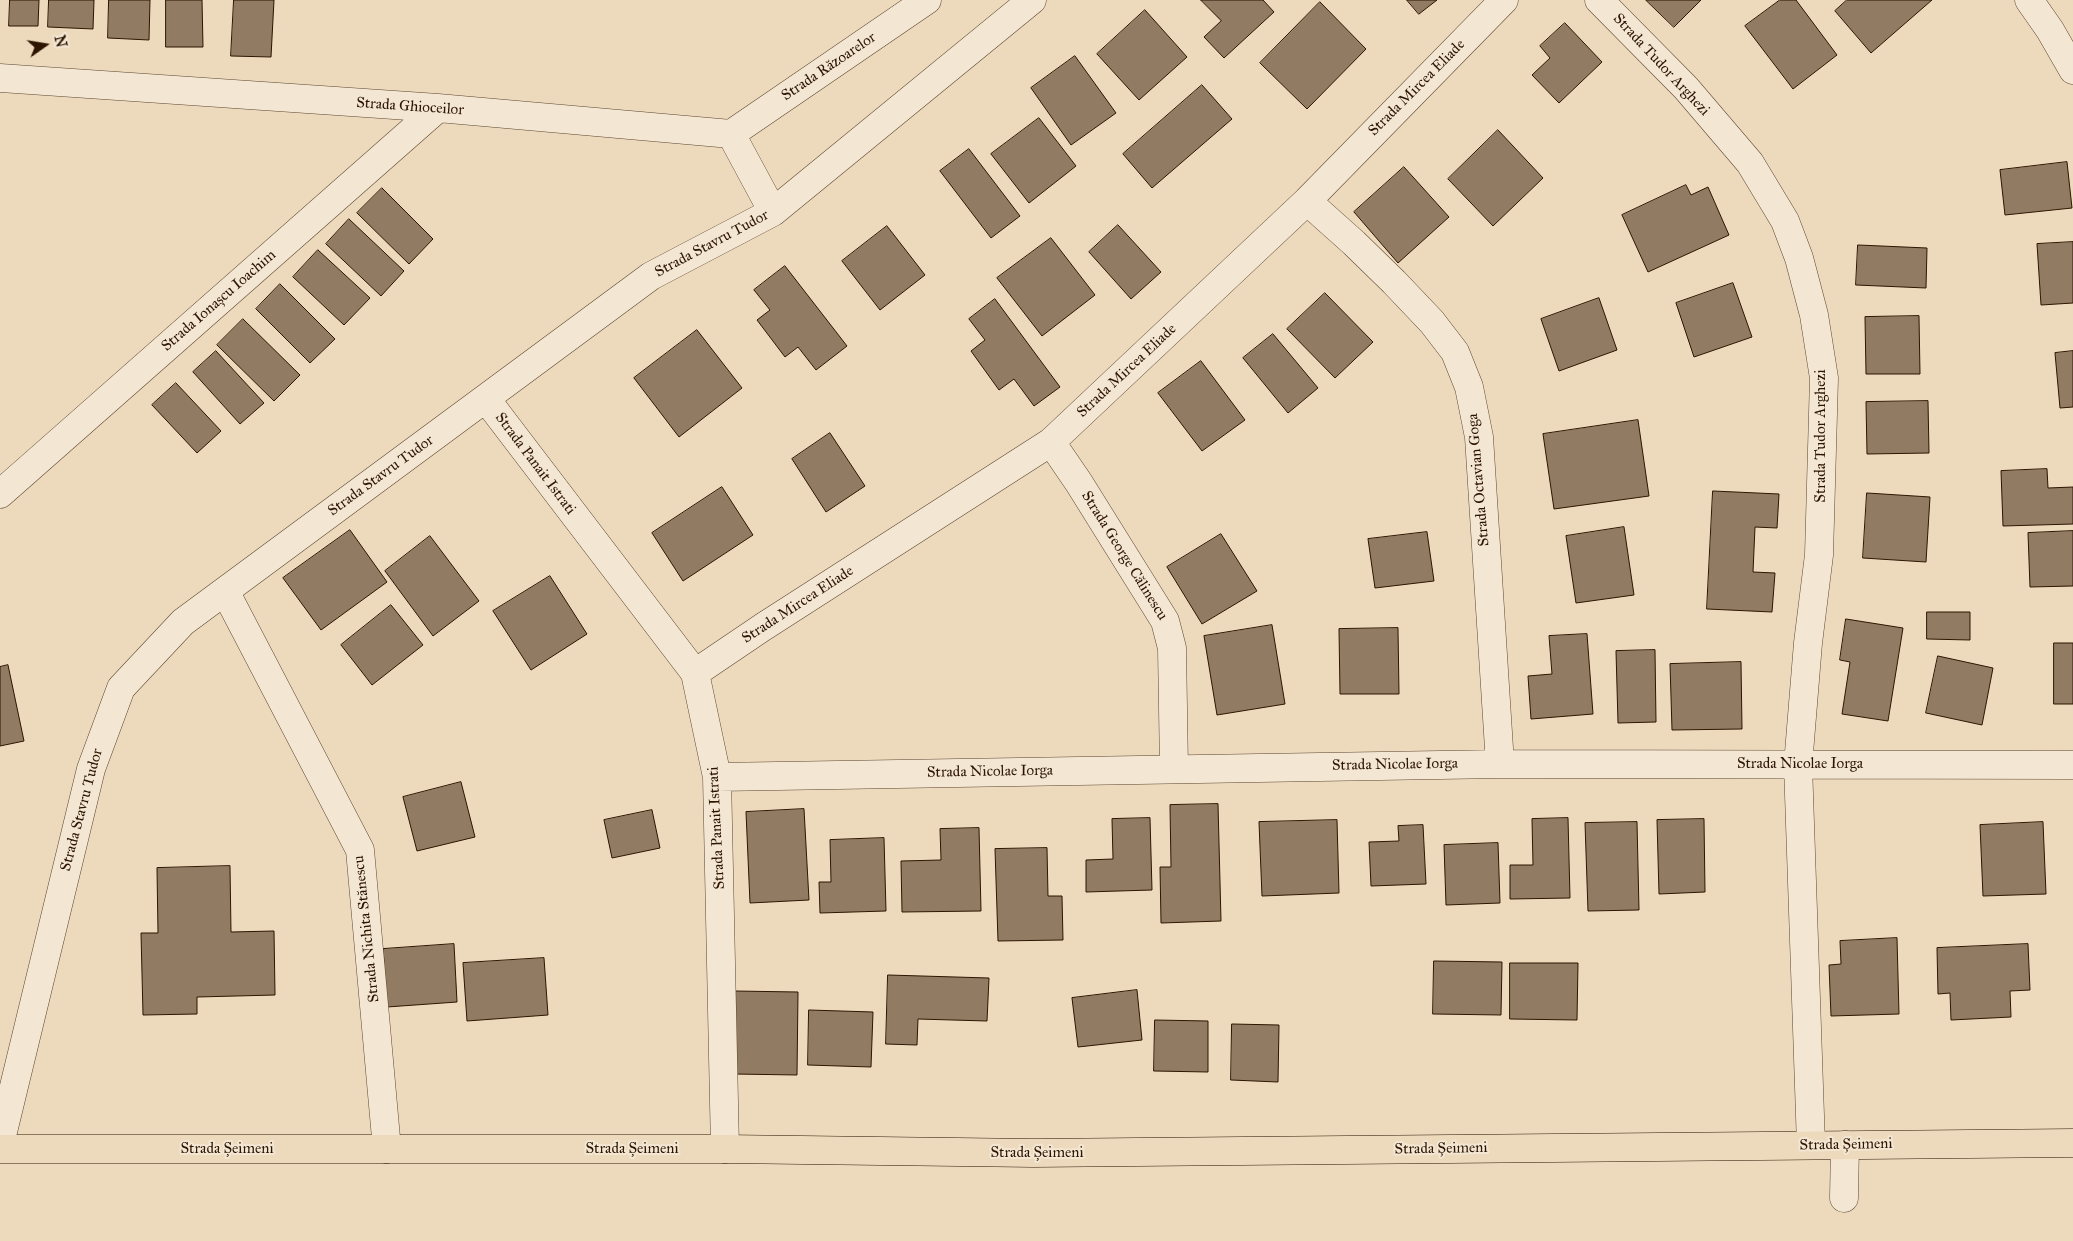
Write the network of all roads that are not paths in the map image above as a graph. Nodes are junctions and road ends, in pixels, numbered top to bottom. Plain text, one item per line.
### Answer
1 (927, 0) edge
2 (1032, 0) edge
3 (1504, 0) edge
4 (1600, 0) edge
5 (2029, 0) edge
6 (2073, 70) edge
7 (0, 78) edge
8 (438, 108) junction
9 (731, 134) junction
10 (1307, 201) junction
11 (773, 212) junction
12 (486, 398) junction
13 (1051, 442) junction
14 (0, 494) edge
15 (225, 591) junction
16 (695, 673) junction
17 (1500, 764) junction
18 (1798, 764) junction
19 (2073, 765) edge
20 (1174, 769) junction
21 (717, 777) junction
22 (2073, 1143) edge
23 (0, 1144) edge
24 (1811, 1145) junction
25 (1845, 1145) junction
26 (0, 1149) edge
27 (387, 1149) junction
28 (725, 1149) junction
29 (1844, 1198) dead end

1 - 9 street, Strada Răzoarelor
2 - 11 street, Strada Stavru Tudor
3 - 10 street, Strada Mircea Eliade
4 - 18 street, Strada Tudor Arghezi
5 - 6 street
7 - 8 street, Strada Ghioceilor
8 - 9 street, Strada Ghioceilor
8 - 14 street, Strada Ionașcu Ioachim
9 - 11 street
10 - 13 street, Strada Mircea Eliade
10 - 17 street, Strada Octavian Goga
11 - 12 street, Strada Stavru Tudor
12 - 15 street, Strada Stavru Tudor
12 - 16 street, Strada Panait Istrati
13 - 16 street, Strada Mircea Eliade
13 - 20 street, Strada George Călinescu
15 - 23 street, Strada Stavru Tudor
15 - 27 street, Strada Nichita Stănescu
16 - 21 street, Strada Panait Istrati
17 - 18 street, Strada Nicolae Iorga
17 - 20 street, Strada Nicolae Iorga
18 - 19 street, Strada Nicolae Iorga
18 - 24 street, Strada Tudor Arghezi
20 - 21 street, Strada Nicolae Iorga
21 - 28 street, Strada Panait Istrati
22 - 25 main road, Strada Șeimeni
24 - 25 main road, Strada Șeimeni
24 - 28 main road, Strada Șeimeni
25 - 29 street
26 - 27 main road, Strada Șeimeni
27 - 28 main road, Strada Șeimeni

